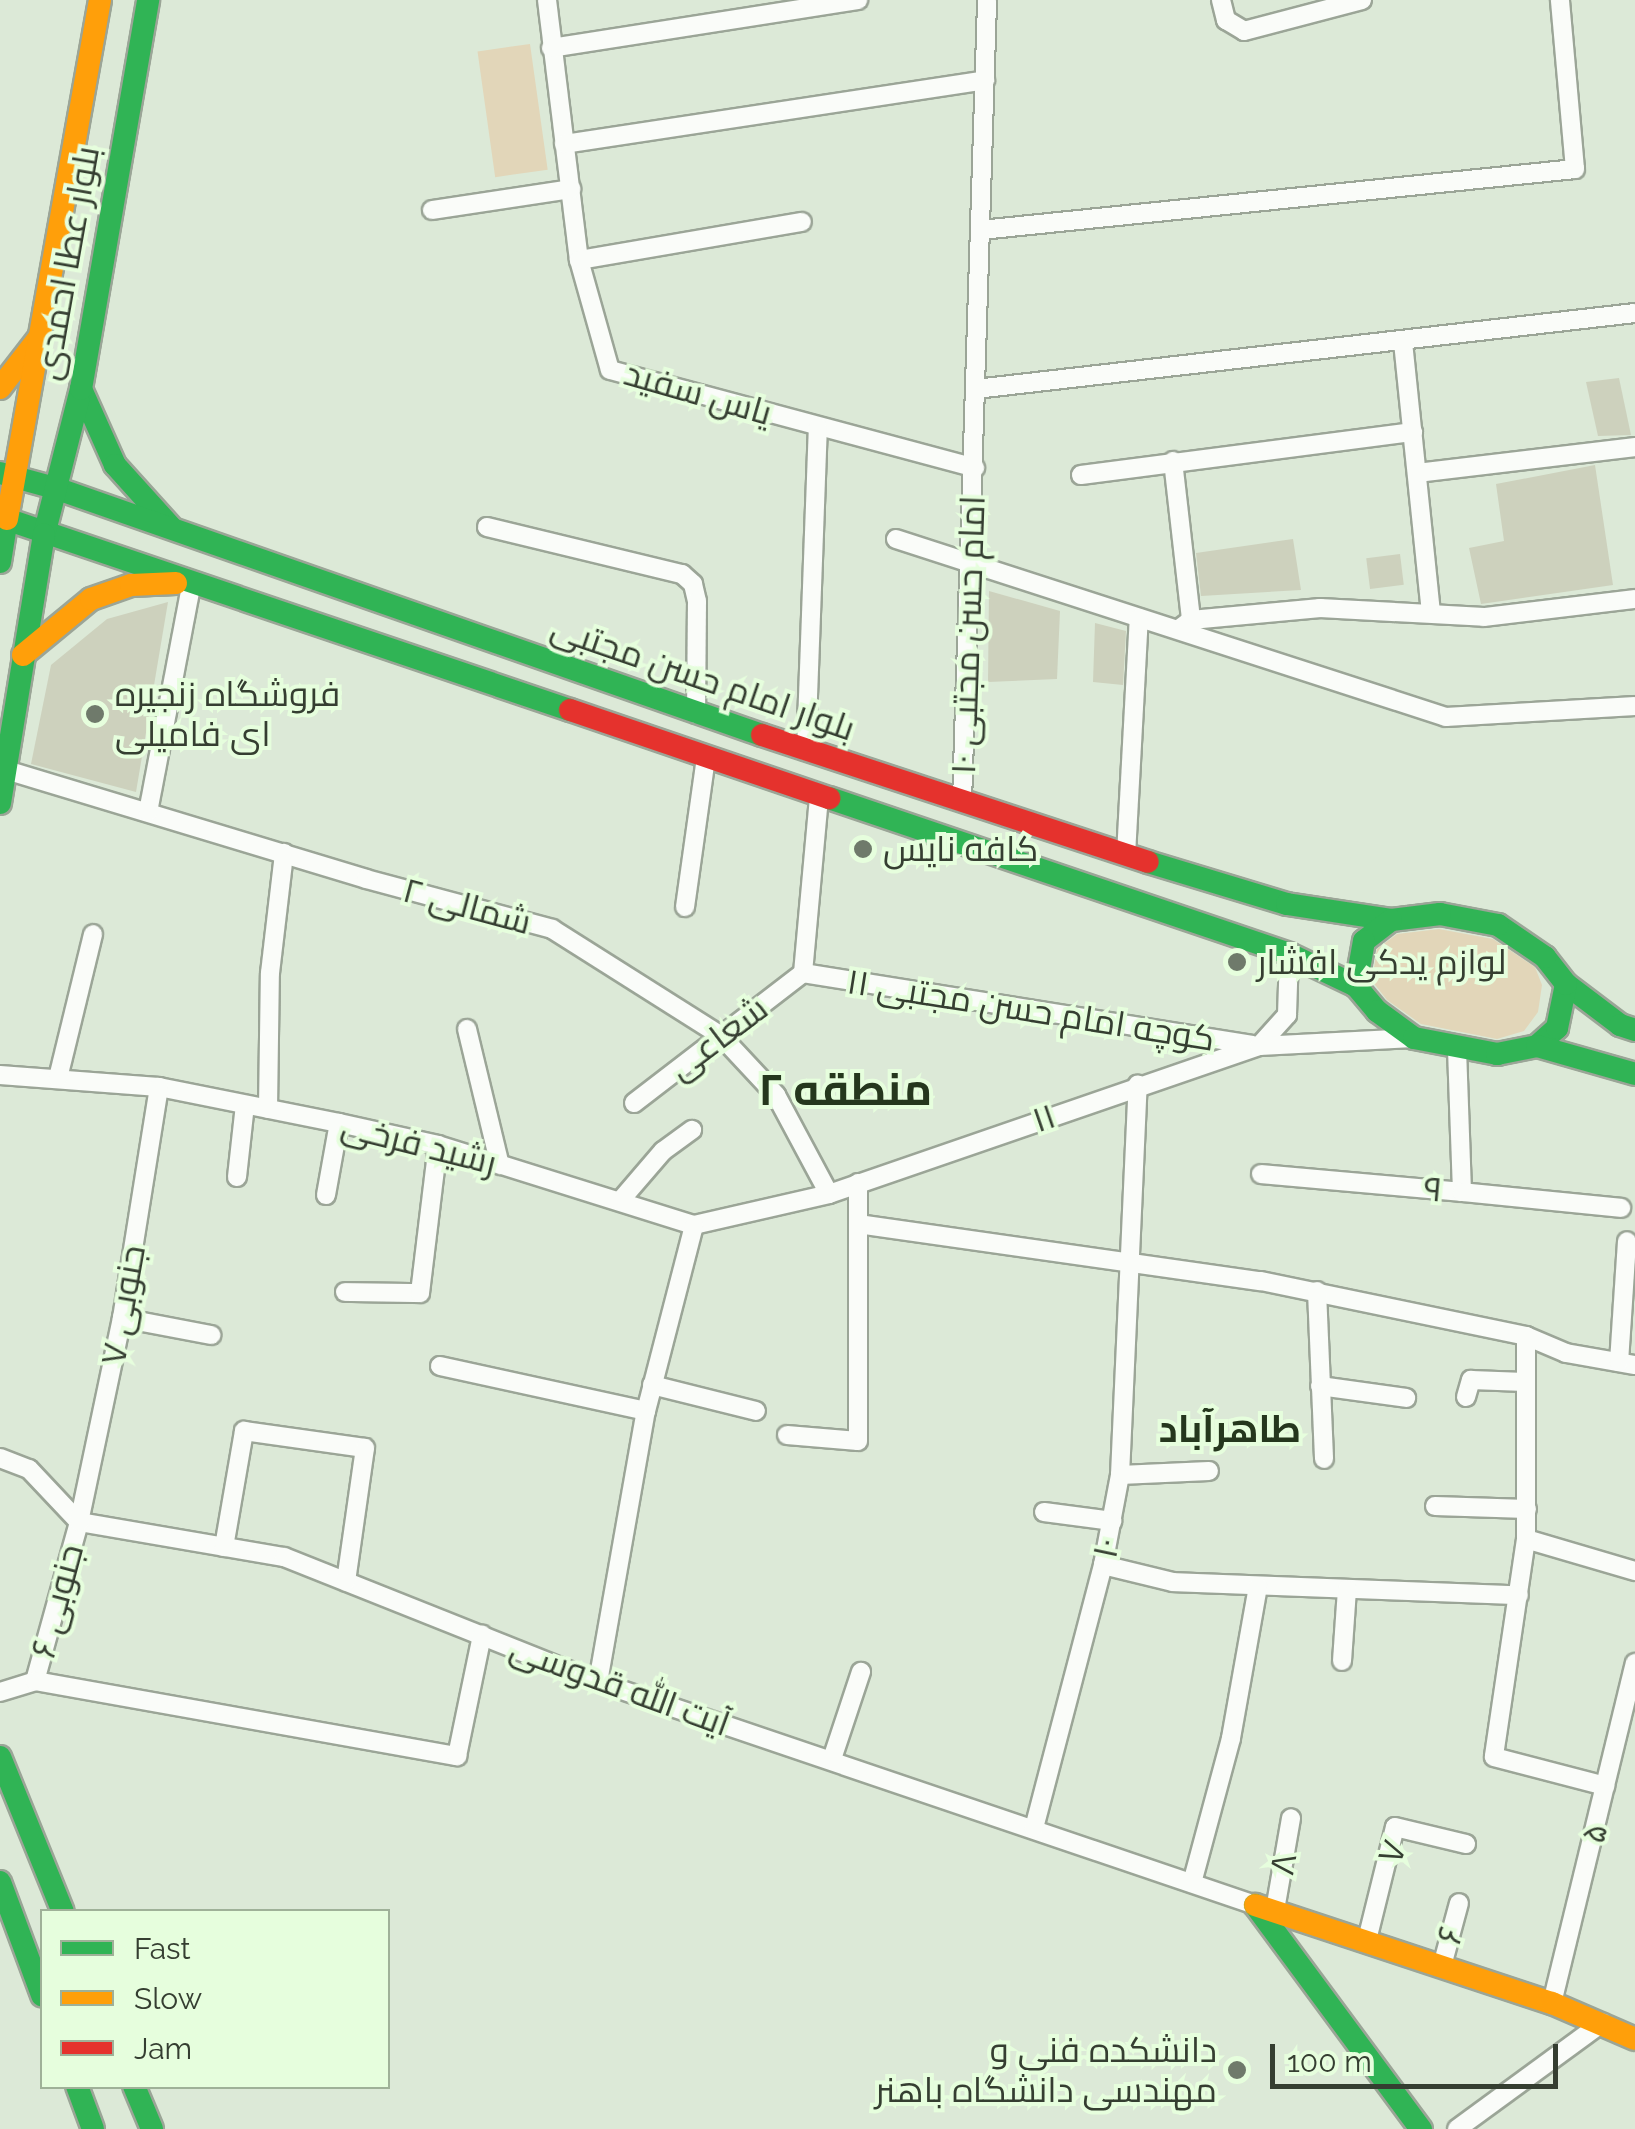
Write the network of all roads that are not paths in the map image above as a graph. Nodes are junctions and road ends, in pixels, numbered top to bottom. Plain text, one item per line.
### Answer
1 (100, 0) edge
2 (148, 0) edge
3 (547, 0) edge
4 (858, 0) edge
5 (987, 0) edge
6 (1221, 0) edge
7 (1362, 0) edge
8 (1560, 0) edge
9 (552, 48) junction
10 (985, 80) junction
11 (564, 144) junction
12 (571, 189) junction
13 (432, 210) dead end
14 (802, 222) dead end
15 (980, 230) junction
16 (579, 260) junction
17 (1635, 313) edge
18 (40, 336) junction
19 (1403, 342) junction
20 (0, 388) edge
21 (81, 389) junction
22 (976, 389) junction
23 (818, 427) junction
24 (1412, 432) junction
25 (1635, 448) edge
26 (1173, 462) junction
27 (974, 468) junction
28 (1417, 472) junction
29 (7, 475) edge
30 (1081, 475) dead end
31 (58, 488) junction
32 (3, 518) edge
33 (486, 527) dead end
34 (176, 532) junction
35 (44, 535) junction
36 (896, 540) dead end
37 (0, 562) edge
38 (972, 566) junction
39 (192, 582) junction
40 (1635, 599) edge
41 (1431, 612) junction
42 (1139, 618) junction
43 (1185, 624) junction
44 (22, 655) junction
45 (1635, 706) edge
46 (696, 714) junction
47 (806, 751) junction
48 (706, 756) junction
49 (6, 770) junction
50 (819, 797) junction
51 (0, 802) edge
52 (962, 802) junction
53 (148, 812) junction
54 (284, 853) junction
55 (1126, 855) junction
56 (685, 907) dead end
57 (1391, 920) junction
58 (93, 934) dead end
59 (1289, 954) junction
60 (803, 974) junction
61 (1566, 984) junction
62 (1356, 986) junction
63 (467, 1028) dead end
64 (1635, 1030) edge
65 (722, 1036) junction
66 (1414, 1038) junction
67 (1260, 1046) junction
68 (1538, 1046) junction
69 (1457, 1047) junction
70 (0, 1074) edge
71 (1635, 1074) edge
72 (58, 1078) junction
73 (1138, 1084) junction
74 (158, 1087) junction
75 (634, 1103) dead end
76 (245, 1104) junction
77 (268, 1109) junction
78 (339, 1124) junction
79 (692, 1130) dead end
80 (438, 1145) junction
81 (500, 1165) junction
82 (1260, 1174) dead end
83 (237, 1177) dead end
84 (858, 1183) junction
85 (1462, 1192) junction
86 (829, 1194) junction
87 (326, 1195) dead end
88 (620, 1202) junction
89 (1621, 1208) dead end
90 (858, 1224) junction
91 (694, 1225) junction
92 (1627, 1240) dead end
93 (1132, 1259) junction
94 (1317, 1291) junction
95 (345, 1292) dead end
96 (122, 1318) junction
97 (211, 1335) dead end
98 (1526, 1336) junction
99 (1627, 1364) edge
100 (440, 1366) dead end
101 (1525, 1382) junction
102 (652, 1385) junction
103 (1320, 1386) junction
104 (1466, 1396) dead end
105 (1406, 1398) dead end
106 (646, 1410) junction
107 (756, 1411) dead end
108 (787, 1435) dead end
109 (0, 1458) edge
110 (1324, 1459) dead end
111 (1209, 1471) dead end
112 (1120, 1475) junction
113 (1436, 1506) dead end
114 (1526, 1509) junction
115 (1044, 1512) dead end
116 (1112, 1521) junction
117 (79, 1522) junction
118 (1526, 1539) junction
119 (224, 1547) junction
120 (1103, 1565) junction
121 (1635, 1571) edge
122 (346, 1582) junction
123 (1258, 1586) junction
124 (1347, 1589) junction
125 (1519, 1595) junction
126 (482, 1636) junction
127 (1342, 1660) dead end
128 (1635, 1663) edge
129 (861, 1672) dead end
130 (35, 1681) junction
131 (598, 1682) junction
132 (0, 1692) edge
133 (0, 1758) edge
134 (832, 1759) junction
135 (1605, 1786) junction
136 (1291, 1818) dead end
137 (1034, 1828) junction
138 (1466, 1844) dead end
139 (0, 1882) edge
140 (1192, 1883) junction
141 (1459, 1903) dead end
142 (1265, 1908) junction
143 (62, 1909) edge
144 (1367, 1940) junction
145 (1442, 1966) junction
146 (40, 1990) edge
147 (1552, 2003) junction
148 (1602, 2023) junction
149 (1634, 2037) edge
150 (78, 2089) edge
151 (135, 2089) edge
152 (93, 2129) edge
153 (152, 2129) edge
154 (1421, 2129) edge
155 (1457, 2129) edge

1 - 18 main road, بلوار عطا احمدی
2 - 21 main road, بلوار عطا احمدی
3 - 9 street, یاس سفید
4 - 9 street
5 - 10 street, امام حسن مجتبی ۱۰
6 - 7 street
8 - 15 street
9 - 11 street, یاس سفید
10 - 11 street
10 - 15 street, امام حسن مجتبی ۱۰
11 - 12 street, یاس سفید
12 - 13 street
12 - 16 street, یاس سفید
14 - 16 street
15 - 22 street, امام حسن مجتبی ۱۰
16 - 23 street, یاس سفید
17 - 19 street
18 - 20 main road
18 - 29 main road, بلوار عطا احمدی
19 - 22 street
19 - 24 street
21 - 31 main road, بلوار عطا احمدی
21 - 34 main road
22 - 27 street, امام حسن مجتبی ۱۰
23 - 27 street, یاس سفید
23 - 47 street
24 - 26 street
24 - 28 street
25 - 28 street
26 - 30 street
26 - 43 street
27 - 38 street, امام حسن مجتبی ۱۰
28 - 41 street
29 - 31 main road, بلوار امام حسن مجتبی
29 - 32 main road, بلوار عطا احمدی
31 - 34 main road, بلوار امام حسن مجتبی
31 - 35 main road, بلوار عطا احمدی
32 - 35 main road, بلوار امام حسن مجتبی
32 - 37 main road, بلوار عطا احمدی
33 - 46 street
34 - 46 main road, بلوار امام حسن مجتبی
35 - 39 main road, بلوار امام حسن مجتبی
35 - 44 main road, بلوار عطا احمدی
36 - 38 street
38 - 42 street
38 - 52 street, امام حسن مجتبی ۱۰
39 - 44 main road
39 - 48 main road, بلوار امام حسن مجتبی
39 - 53 street
40 - 41 street
41 - 43 street
42 - 43 street
42 - 55 street
43 - 45 street
44 - 49 main road, بلوار عطا احمدی
46 - 47 main road, بلوار امام حسن مجتبی
47 - 52 main road, بلوار امام حسن مجتبی
48 - 50 main road, بلوار امام حسن مجتبی
48 - 56 street
49 - 51 main road, بلوار عطا احمدی
49 - 53 street, ۲ شمالی
50 - 59 main road, بلوار امام حسن مجتبی
50 - 60 street
52 - 55 main road, بلوار امام حسن مجتبی
53 - 54 street, ۲ شمالی
54 - 65 street, ۲ شمالی
54 - 77 street
55 - 57 main road, بلوار امام حسن مجتبی
57 - 61 main road
57 - 62 main road
58 - 72 street
59 - 62 main road, بلوار امام حسن مجتبی
59 - 67 street
60 - 65 street, شعاعی
60 - 67 street, کوچه امام حسن مجتبی ۱۱
61 - 64 main road
61 - 68 main road
62 - 66 main road
63 - 81 street
65 - 75 street, شعاعی
65 - 86 street, ۲ شمالی
66 - 67 street, ۱۱
66 - 69 main road
67 - 73 street, ۱۱
68 - 69 main road
68 - 71 main road
69 - 85 street, ۹
70 - 72 street, رشید فرخی
72 - 74 street, رشید فرخی
73 - 84 street, ۱۱
73 - 93 street, ۱۰
74 - 76 street, رشید فرخی
74 - 96 street, ۷ جنوبی
76 - 77 street, رشید فرخی
76 - 83 street
77 - 78 street, رشید فرخی
78 - 80 street, رشید فرخی
78 - 87 street
79 - 88 street
80 - 81 street, رشید فرخی
80 - 95 street
81 - 88 street, رشید فرخی
82 - 85 street, ۹
84 - 86 street, ۱۱
84 - 90 street
85 - 89 street
86 - 91 street
88 - 91 street, رشید فرخی
90 - 93 street
90 - 108 street
91 - 102 street
92 - 99 street
93 - 94 street
93 - 112 street, ۱۰
94 - 98 street
94 - 103 street
96 - 97 street
96 - 117 street, ۷ جنوبی
98 - 99 street
98 - 101 street
100 - 106 street
101 - 104 street
101 - 114 street
102 - 106 street
102 - 107 street
103 - 105 street
103 - 110 street
106 - 131 street
109 - 117 street
111 - 112 street
112 - 116 street, ۱۰
113 - 114 street
114 - 118 street
115 - 116 street
116 - 120 street, ۱۰
117 - 119 street, آیت الله قدوسی
117 - 130 street, ۶ جنوبی
118 - 121 street
118 - 125 street
119 - 122 street, آیت الله قدوسی
119 - 122 street
120 - 123 street
120 - 137 street, ۱۰
122 - 126 street, آیت الله قدوسی
123 - 124 street
123 - 140 street
124 - 125 street
124 - 127 street
125 - 135 street
126 - 130 street
126 - 131 street, آیت الله قدوسی
128 - 135 street, ۵
129 - 134 street
130 - 132 street
131 - 134 street, آیت الله قدوسی
133 - 143 main road
134 - 137 street, آیت الله قدوسی
135 - 147 street, ۵
136 - 142 street, ۸
137 - 140 street, آیت الله قدوسی
138 - 144 street, ۷
139 - 146 main road
140 - 142 street, آیت الله قدوسی
141 - 145 street, ۶
142 - 144 main road
142 - 154 main road
144 - 145 main road
145 - 147 main road
147 - 148 main road
148 - 149 main road
148 - 155 street
150 - 152 main road
151 - 153 main road

